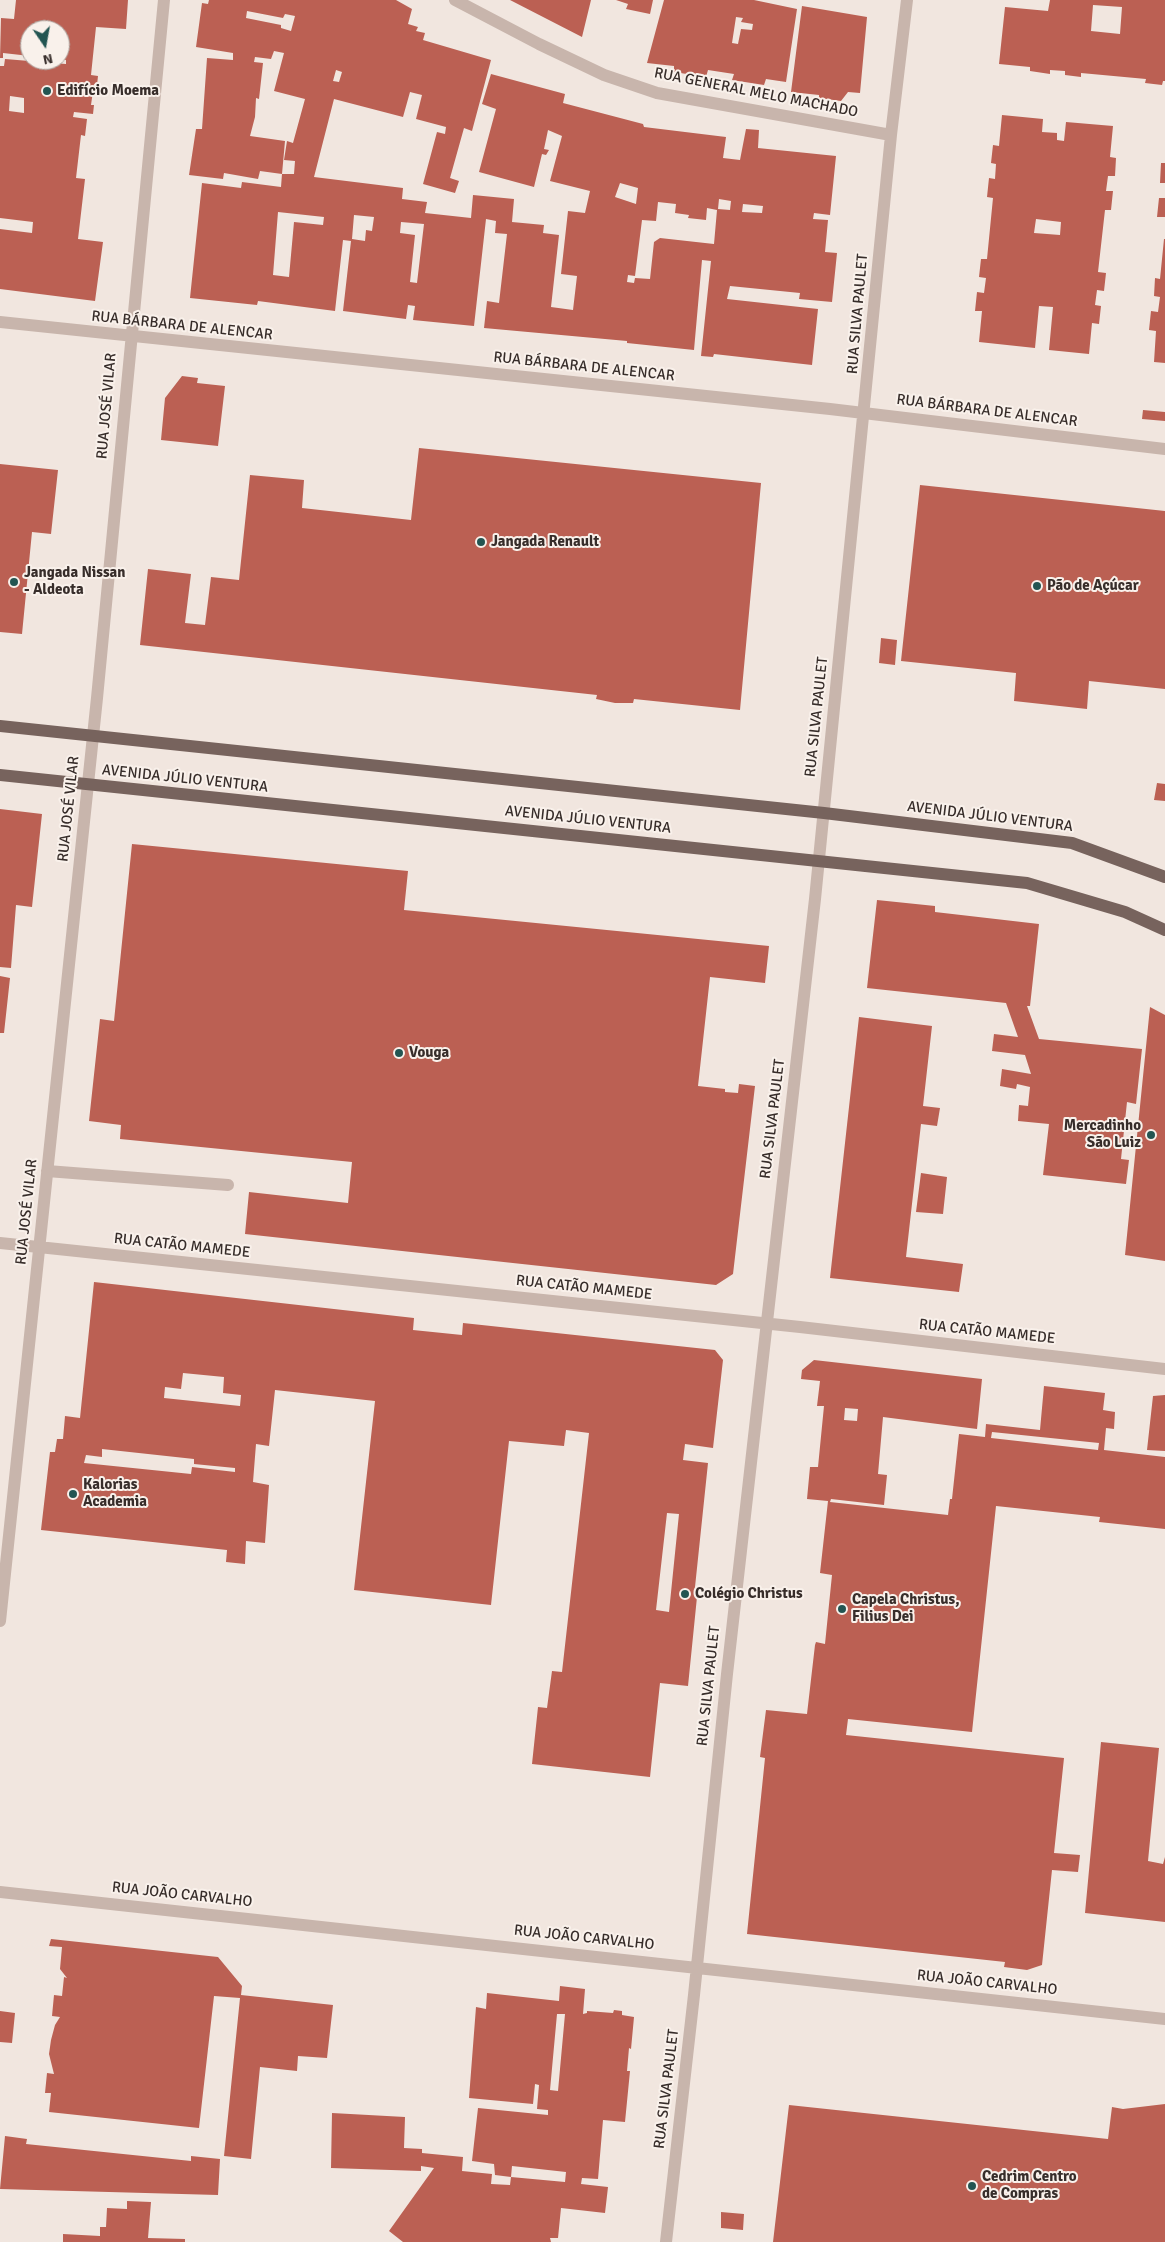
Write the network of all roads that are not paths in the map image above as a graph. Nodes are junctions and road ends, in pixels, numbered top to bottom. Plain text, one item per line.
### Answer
1 (164, 0) edge
2 (454, 0) edge
3 (907, 0) edge
4 (891, 135) junction
5 (0, 322) edge
6 (130, 337) junction
7 (865, 413) junction
8 (1165, 449) edge
9 (0, 726) edge
10 (93, 736) junction
11 (0, 775) edge
12 (88, 786) junction
13 (824, 813) junction
14 (819, 861) junction
15 (1165, 877) edge
16 (1165, 930) edge
17 (47, 1171) junction
18 (228, 1185) dead end
19 (0, 1243) edge
20 (39, 1247) junction
21 (766, 1324) junction
22 (1165, 1369) edge
23 (0, 1621) edge
24 (0, 1892) edge
25 (697, 1967) junction
26 (1165, 2019) edge
27 (666, 2242) edge

1 - 6 street, RUA JOSÉ VILAR
2 - 4 street, RUA GENERAL MELO MACHADO
3 - 4 street, RUA SILVA PAULET
4 - 7 street, RUA SILVA PAULET
5 - 6 street, RUA BÁRBARA DE ALENCAR
6 - 7 street, RUA BÁRBARA DE ALENCAR
6 - 10 street, RUA JOSÉ VILAR
7 - 8 street, RUA BÁRBARA DE ALENCAR
7 - 13 street, RUA SILVA PAULET
9 - 10 main road, AVENIDA JÚLIO VENTURA
10 - 12 street, RUA JOSÉ VILAR
10 - 13 main road, AVENIDA JÚLIO VENTURA
11 - 12 main road, AVENIDA JÚLIO VENTURA
12 - 14 main road, AVENIDA JÚLIO VENTURA
12 - 17 street, RUA JOSÉ VILAR
13 - 14 street, RUA SILVA PAULET
13 - 15 main road, AVENIDA JÚLIO VENTURA
14 - 16 main road, AVENIDA JÚLIO VENTURA
14 - 21 street, RUA SILVA PAULET
17 - 18 street
17 - 20 street, RUA JOSÉ VILAR
19 - 20 street, RUA CATÃO MAMEDE
20 - 21 street, RUA CATÃO MAMEDE
20 - 23 street, RUA JOSÉ VILAR
21 - 22 street, RUA CATÃO MAMEDE
21 - 25 street, RUA SILVA PAULET
24 - 25 street, RUA JOÃO CARVALHO
25 - 26 street, RUA JOÃO CARVALHO
25 - 27 street, RUA SILVA PAULET

